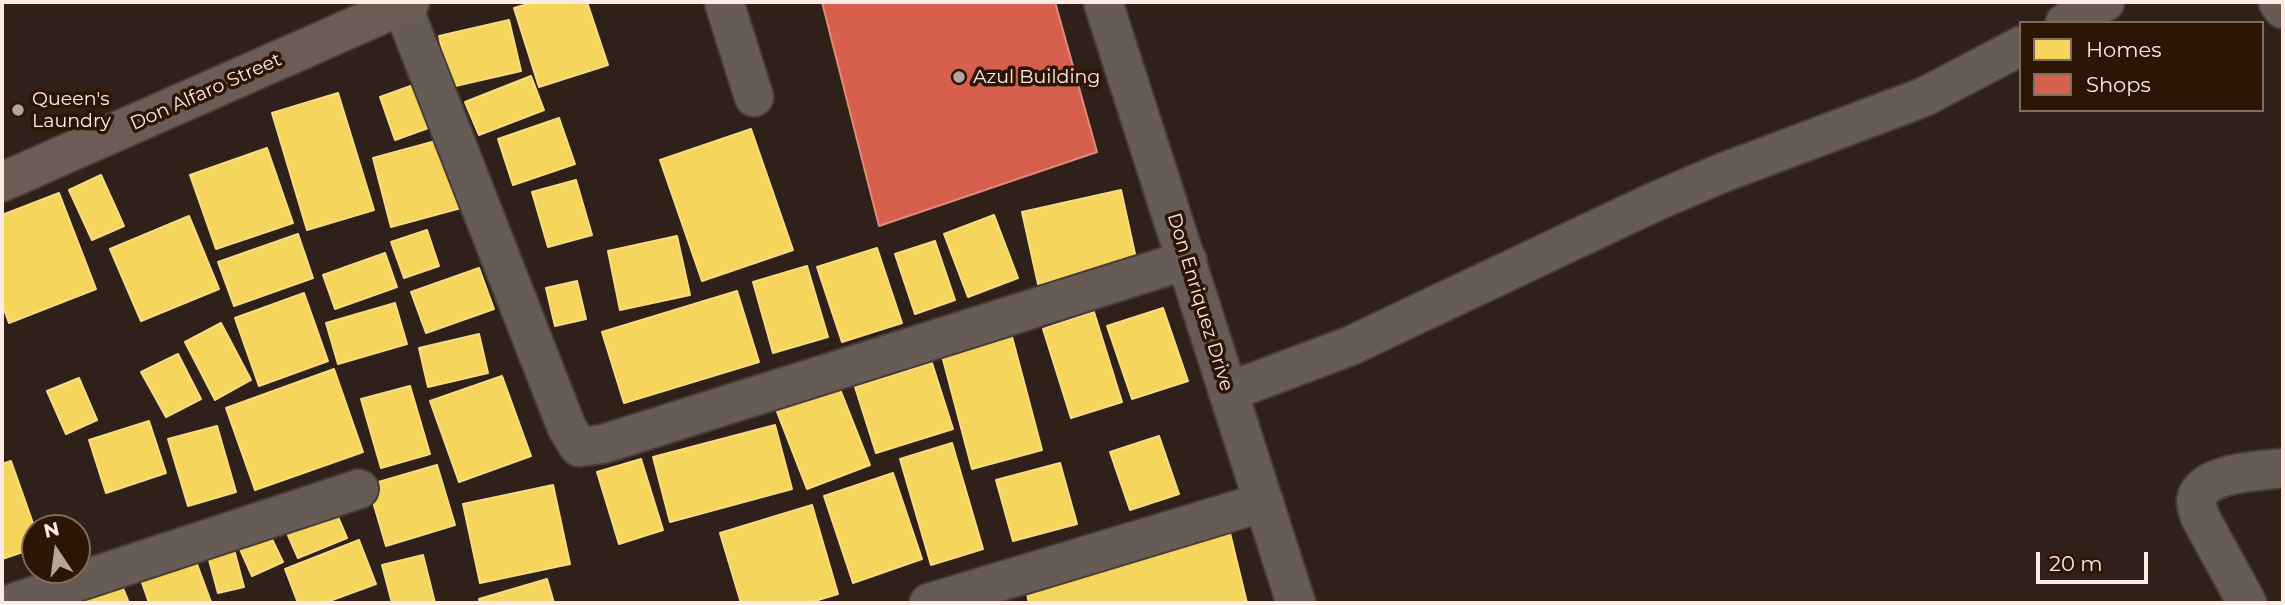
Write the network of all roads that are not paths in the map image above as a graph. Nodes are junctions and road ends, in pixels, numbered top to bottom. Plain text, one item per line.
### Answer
1 (724, 2) edge
2 (1103, 2) edge
3 (2105, 2) edge
4 (2278, 2) edge
5 (406, 3) edge
6 (2283, 9) edge
7 (2069, 21) edge
8 (2019, 47) edge
9 (754, 97) dead end
10 (2, 182) edge
11 (1187, 260) junction
12 (1228, 392) junction
13 (2283, 468) edge
14 (359, 489) dead end
15 (1264, 502) junction
16 (2, 596) edge
17 (6, 603) edge
18 (13, 603) edge
19 (929, 603) edge
20 (1296, 603) edge
21 (2247, 603) edge

1 - 9 street
2 - 11 street, Don Enriquez Drive
3 - 7 street
4 - 6 street
5 - 10 main road, Don Alfaro Street
5 - 11 street
8 - 12 street
11 - 12 street, Don Enriquez Drive
12 - 15 street, Don Enriquez Drive
13 - 21 street
14 - 18 street
15 - 19 street
15 - 20 street, Don Enriquez Drive
16 - 17 street

